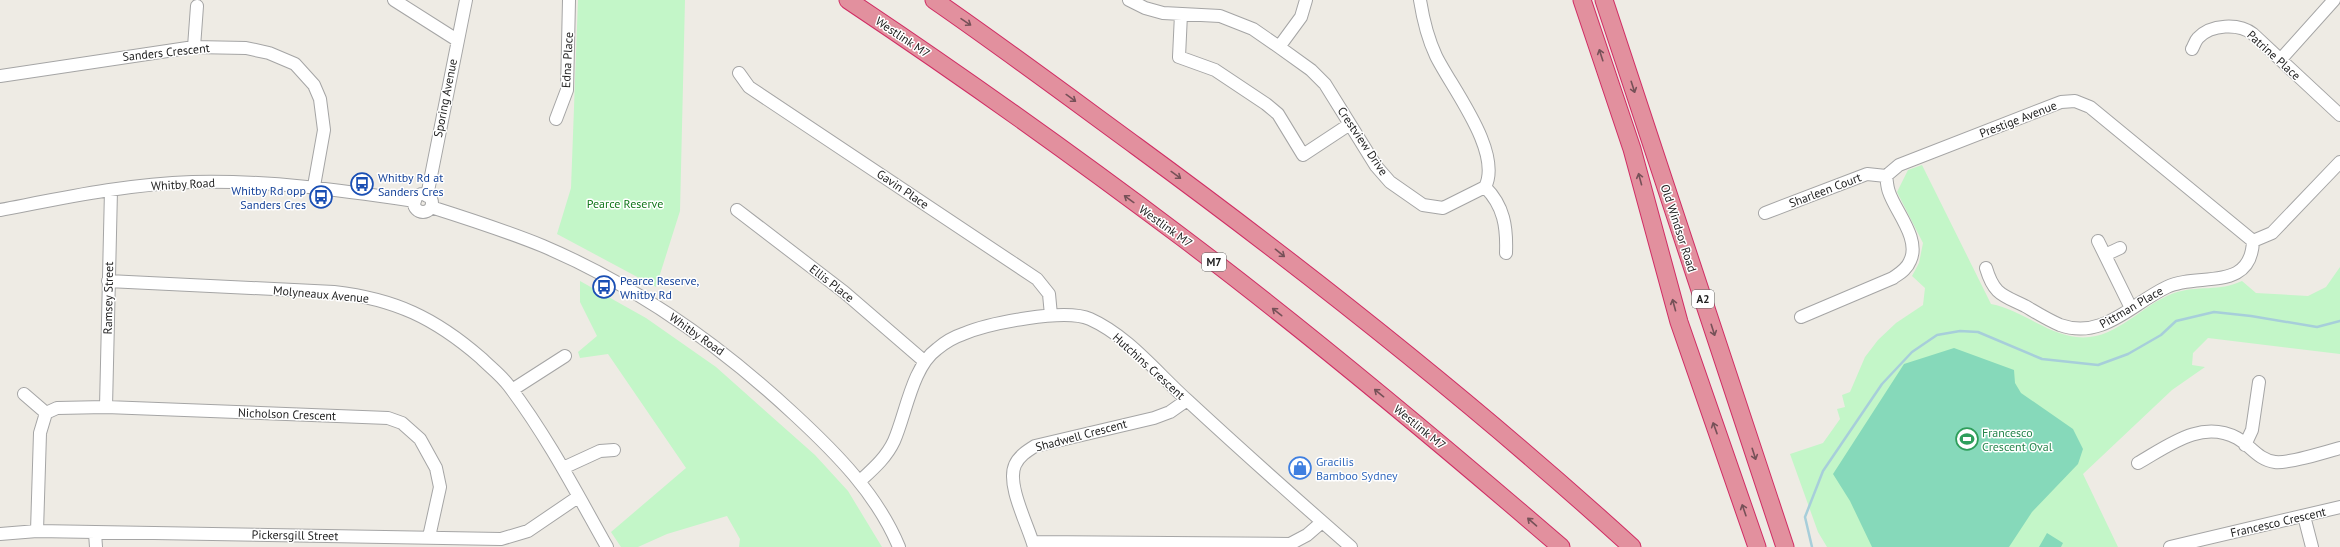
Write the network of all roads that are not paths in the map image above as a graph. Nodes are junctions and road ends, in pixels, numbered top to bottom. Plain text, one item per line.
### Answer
1 (394, 0) edge
2 (466, 0) edge
3 (569, 0) edge
4 (848, 0) edge
5 (934, 0) edge
6 (1129, 0) edge
7 (1306, 0) edge
8 (1420, 0) edge
9 (1582, 0) edge
10 (1604, 0) edge
11 (1611, 0) edge
12 (2334, 0) edge
13 (197, 6) dead end
14 (1181, 14) junction
15 (457, 40) junction
16 (194, 47) junction
17 (1279, 47) junction
18 (2192, 49) dead end
19 (1621, 50) junction
20 (2281, 59) junction
21 (739, 73) dead end
22 (0, 76) edge
23 (2340, 115) edge
24 (556, 119) dead end
25 (1350, 124) junction
26 (2340, 162) edge
27 (1886, 176) junction
28 (314, 186) junction
29 (1485, 186) junction
30 (111, 190) junction
31 (429, 201) junction
32 (0, 210) edge
33 (736, 210) dead end
34 (1765, 213) dead end
35 (2098, 241) dead end
36 (2253, 241) junction
37 (2120, 248) dead end
38 (1506, 253) dead end
39 (2105, 255) junction
40 (1986, 268) dead end
41 (108, 281) junction
42 (2130, 308) junction
43 (1051, 315) junction
44 (1801, 317) dead end
45 (565, 356) dead end
46 (924, 361) junction
47 (2259, 382) dead end
48 (512, 390) junction
49 (24, 394) dead end
50 (1187, 400) junction
51 (106, 407) junction
52 (46, 413) junction
53 (2245, 445) junction
54 (2340, 448) edge
55 (614, 450) dead end
56 (2138, 463) dead end
57 (563, 468) junction
58 (860, 482) junction
59 (578, 497) junction
60 (2340, 507) edge
61 (2304, 516) junction
62 (1322, 522) junction
63 (37, 531) junction
64 (95, 533) junction
65 (0, 534) edge
66 (429, 537) junction
67 (1033, 544) edge
68 (96, 547) edge
69 (607, 547) edge
70 (899, 547) edge
71 (1351, 547) edge
72 (1562, 547) edge
73 (1632, 547) edge
74 (1756, 547) edge
75 (1785, 547) edge
76 (2170, 547) edge
77 (2312, 547) edge

1 - 15 street
2 - 15 street, Sporing Avenue
3 - 24 street, Edna Place
72 -> 4 highway, Westlink M7 / M7
5 -> 73 highway
6 - 14 street, Crestview Drive
7 - 17 street
8 - 29 street
74 -> 9 highway, Old Windsor Road / A2
10 - 19 highway, Old Windsor Road / A2
11 - 19 street
12 - 20 street
13 - 16 street
14 - 17 street, Crestview Drive
14 - 25 street
15 - 31 street, Sporing Avenue
16 - 22 street, Sanders Crescent
16 - 28 street, Sanders Crescent
17 - 25 street, Crestview Drive
18 - 20 street, Patrine Place
19 -> 75 highway, Old Windsor Road / A2
20 - 23 street, Patrine Place
21 - 43 street, Gavin Place
25 - 29 street, Crestview Drive
26 - 36 street
27 - 34 street, Sharleen Court
27 - 36 street, Prestige Avenue
27 - 44 street
28 - 30 street, Whitby Road
28 - 31 street, Whitby Road
29 - 38 street
30 - 32 street, Whitby Road
30 - 41 street, Ramsey Street
31 - 58 street, Whitby Road
33 - 46 street, Ellis Place
35 - 39 street
36 - 42 street, Pittman Place
37 - 39 street
39 - 42 street
40 - 42 street, Pittman Place
41 - 48 street, Molyneaux Avenue
41 - 51 street, Ramsey Street
43 - 46 street, Hutchins Crescent
43 - 50 street, Hutchins Crescent
45 - 48 street
46 - 58 street, Hutchins Crescent
47 - 53 street
48 - 57 street, Molyneaux Avenue
49 - 52 street
50 - 62 street, Hutchins Crescent
50 - 67 street, Shadwell Crescent
51 - 52 street, Nicholson Crescent
51 - 66 street, Nicholson Crescent
52 - 63 street
53 - 54 street
53 - 56 street
55 - 57 street
57 - 59 street, Molyneaux Avenue
58 - 70 street, Whitby Road
59 - 66 street, Pickersgill Street
59 - 69 street, Molyneaux Avenue
60 - 61 street, Francesco Crescent
61 - 76 street, Francesco Crescent
61 - 77 street
62 - 67 street
62 - 71 street, Hutchins Crescent
63 - 64 street, Pickersgill Street
63 - 65 street, Pickersgill Street
64 - 66 street, Pickersgill Street
64 - 68 street

